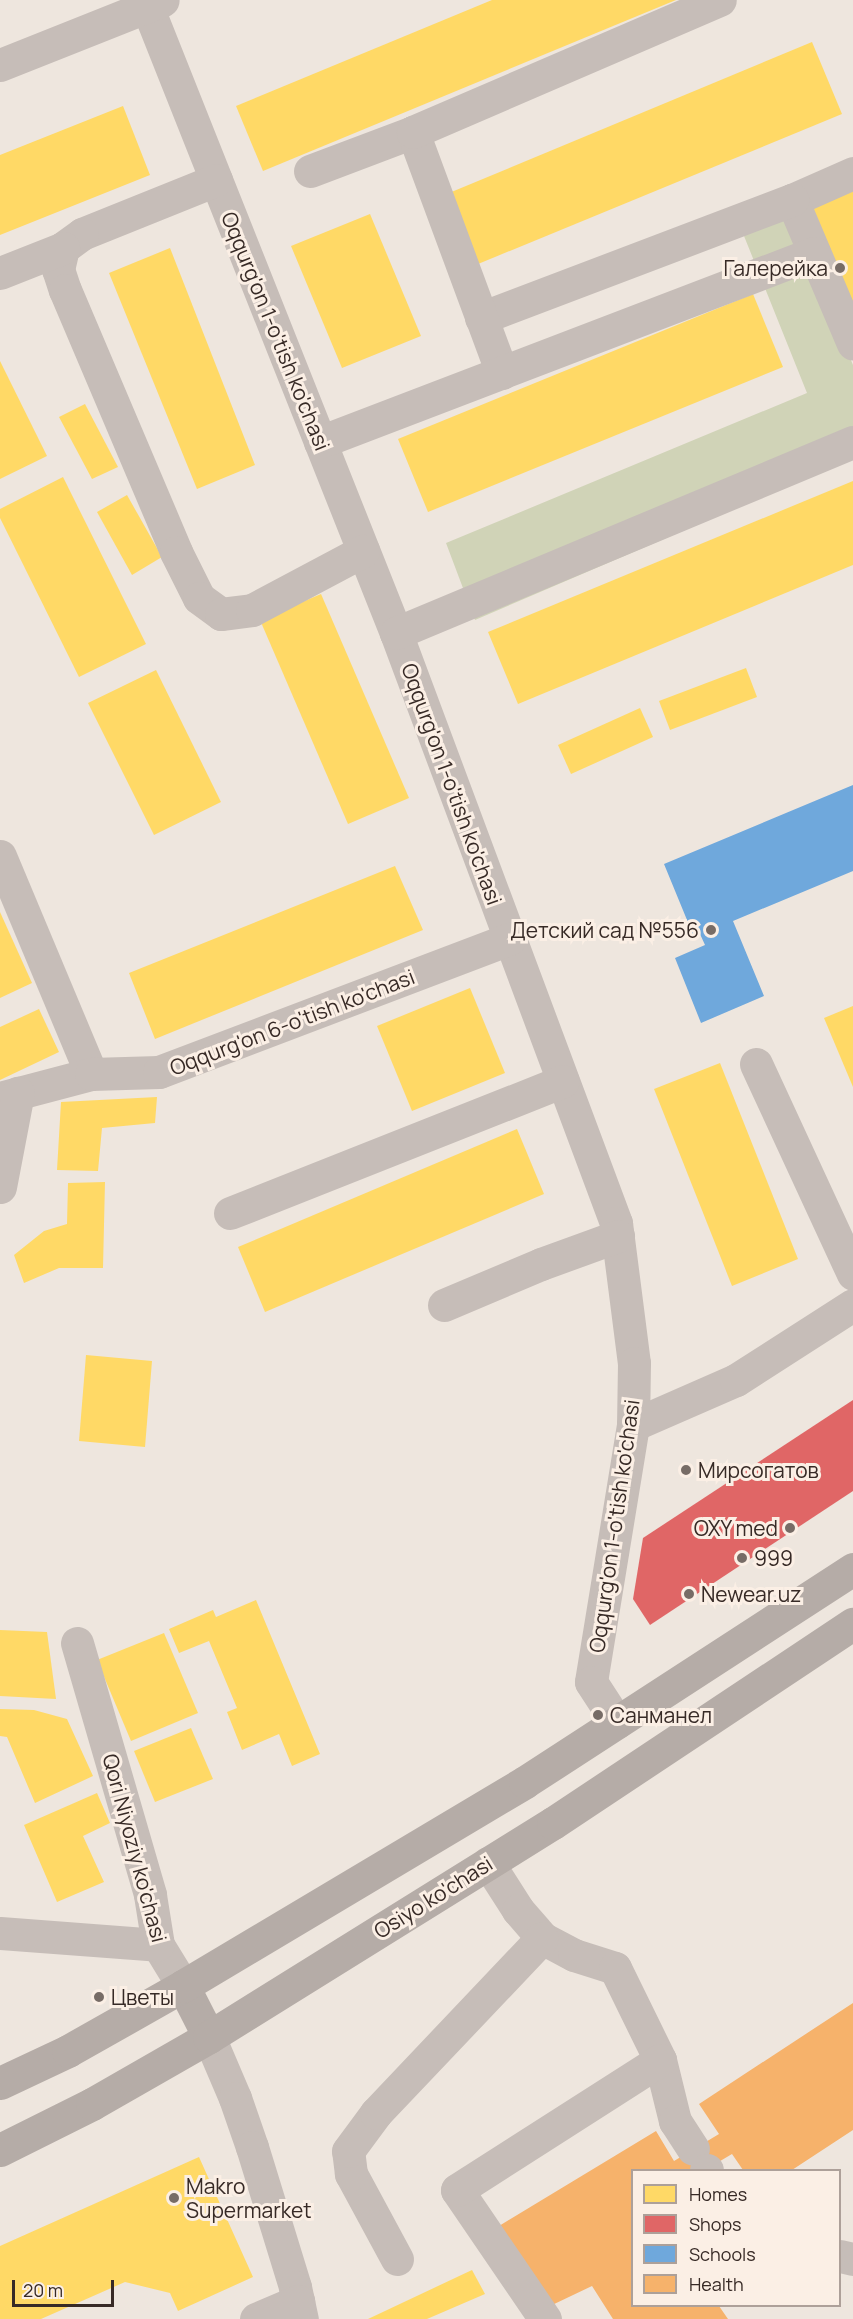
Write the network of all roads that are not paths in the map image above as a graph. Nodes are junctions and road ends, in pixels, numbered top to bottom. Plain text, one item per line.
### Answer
1 (720, 0) edge
2 (155, 3) edge
3 (0, 65) edge
4 (414, 132) junction
5 (310, 171) dead end
6 (853, 173) edge
7 (216, 180) junction
8 (792, 200) junction
9 (63, 248) junction
10 (814, 253) junction
11 (0, 273) edge
12 (481, 318) junction
13 (853, 344) edge
14 (502, 373) junction
15 (320, 442) junction
16 (853, 442) edge
17 (363, 550) junction
18 (396, 633) junction
19 (0, 856) edge
20 (510, 939) junction
21 (756, 1064) dead end
22 (91, 1074) junction
23 (563, 1081) junction
24 (9, 1095) edge
25 (0, 1187) edge
26 (230, 1213) dead end
27 (618, 1236) junction
28 (853, 1274) edge
29 (444, 1305) dead end
30 (853, 1305) edge
31 (633, 1425) junction
32 (853, 1569) edge
33 (853, 1624) edge
34 (77, 1643) dead end
35 (617, 1722) junction
36 (643, 1763) junction
37 (461, 1820) junction
38 (488, 1863) junction
39 (0, 1933) edge
40 (542, 1938) junction
41 (158, 1945) junction
42 (183, 1986) junction
43 (209, 2037) junction
44 (660, 2060) junction
45 (0, 2083) edge
46 (0, 2150) edge
47 (702, 2163) edge
48 (397, 2259) dead end
49 (300, 2310) edge
50 (256, 2319) edge
51 (545, 2319) edge

1 - 4 street
2 - 3 street, Oqqurg'on 1-o'tish ko'chasi
2 - 7 street, Oqqurg'on 1-o'tish ko'chasi
4 - 5 street
4 - 12 street
6 - 8 street
7 - 9 street
7 - 15 street, Oqqurg'on 1-o'tish ko'chasi
8 - 10 street
8 - 12 street
9 - 11 street
9 - 17 street
10 - 13 street
10 - 14 street
12 - 14 street
14 - 15 street
15 - 17 street, Oqqurg'on 1-o'tish ko'chasi
16 - 18 street
17 - 18 street, Oqqurg'on 1-o'tish ko'chasi
18 - 20 street, Oqqurg'on 1-o'tish ko'chasi
19 - 22 street
20 - 22 street, Oqqurg'on 6-o'tish ko'chasi
20 - 23 street, Oqqurg'on 1-o'tish ko'chasi
21 - 28 street
22 - 24 street, Oqqurg'on 6-o'tish ko'chasi
23 - 26 street
23 - 27 street, Oqqurg'on 1-o'tish ko'chasi
24 - 25 street
27 - 29 street
27 - 31 street, Oqqurg'on 1-o'tish ko'chasi
30 - 31 street
31 - 35 street, Oqqurg'on 1-o'tish ko'chasi
32 - 35 main road
33 - 36 main road, Osiyo ko'chasi
34 - 41 street, Qori Niyoziy ko'chasi
35 - 36 main road
35 - 37 main road
36 - 38 main road, Osiyo ko'chasi
37 - 38 main road
37 - 42 main road
38 - 40 street
38 - 43 main road, Osiyo ko'chasi
39 - 41 street
40 - 44 street
40 - 48 street
41 - 42 street, Qori Niyoziy ko'chasi
42 - 43 main road, Qori Niyoziy ko'chasi
42 - 45 main road
43 - 46 main road, Osiyo ko'chasi
43 - 49 street, Qori Niyoziy ko'chasi
44 - 47 street
44 - 51 street
49 - 50 street

